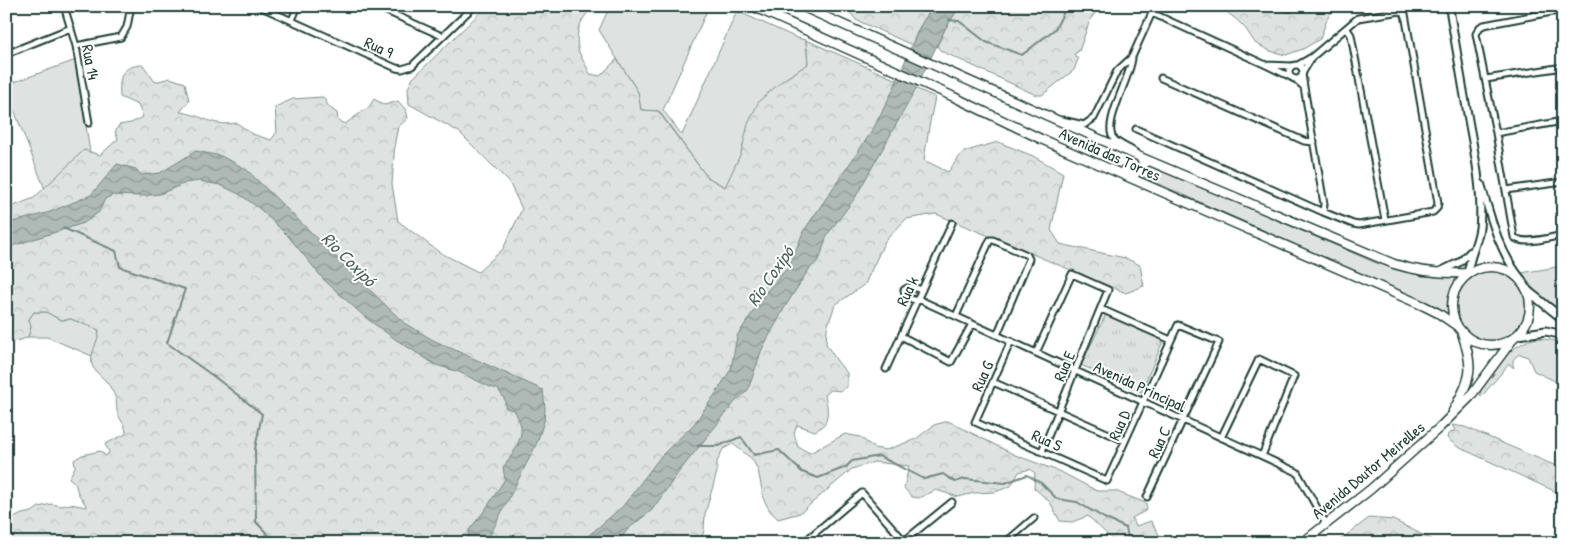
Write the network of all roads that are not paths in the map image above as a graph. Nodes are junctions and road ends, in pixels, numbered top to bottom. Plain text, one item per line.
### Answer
1 (64, 6) edge
2 (131, 6) edge
3 (259, 6) edge
4 (298, 6) edge
5 (375, 6) edge
6 (474, 6) edge
7 (752, 6) edge
8 (801, 6) edge
9 (1155, 6) edge
10 (1449, 6) edge
11 (1563, 10) edge
12 (1152, 13) junction
13 (292, 20) junction
14 (71, 28) junction
15 (1346, 29) junction
16 (442, 36) junction
17 (76, 46) junction
18 (6, 54) edge
19 (1132, 57) junction
20 (1312, 57) junction
21 (1266, 65) junction
22 (1298, 65) junction
23 (1292, 66) junction
24 (1563, 67) edge
25 (1303, 73) junction
26 (1162, 78) dead end
27 (1294, 78) junction
28 (1486, 79) junction
29 (1304, 87) junction
30 (1045, 115) junction
31 (1563, 121) edge
32 (89, 123) dead end
33 (1136, 129) dead end
34 (1496, 133) junction
35 (1041, 139) junction
36 (1314, 142) junction
37 (1140, 156) junction
38 (1477, 168) junction
39 (1563, 182) edge
40 (1506, 190) junction
41 (1323, 212) junction
42 (1385, 220) junction
43 (952, 223) dead end
44 (1563, 235) edge
45 (1472, 250) junction
46 (1468, 273) junction
47 (1436, 274) junction
48 (1522, 280) junction
49 (922, 290) junction
50 (1528, 291) junction
51 (917, 300) junction
52 (1101, 309) junction
53 (956, 316) junction
54 (1563, 319) edge
55 (972, 324) junction
56 (1459, 330) junction
57 (997, 335) junction
58 (1563, 335) edge
59 (901, 336) junction
60 (1516, 337) junction
61 (1171, 340) junction
62 (1011, 341) junction
63 (1219, 342) joint
64 (1036, 353) junction
65 (886, 369) dead end
66 (1075, 370) junction
67 (993, 382) junction
68 (1143, 402) junction
69 (1058, 411) junction
70 (1450, 416) junction
71 (1183, 420) junction
72 (975, 422) joint
73 (1221, 438) junction
74 (1125, 441) junction
75 (1042, 451) junction
76 (1262, 456) junction
77 (1107, 481) joint
78 (1147, 497) dead end
79 (952, 502) dead end
80 (1034, 518) dead end
81 (1326, 524) junction
82 (904, 542) edge
83 (803, 543) edge
84 (1006, 543) edge
85 (1302, 543) edge

1 - 14 street, Rua 14
2 - 17 street
3 - 13 street, Rua 9
4 - 13 street
5 - 16 street
6 - 16 street, Rua 9
7 - 35 main road, Avenida das Torres
8 - 30 main road, Avenida das Torres
9 - 12 street
10 - 38 street
11 - 28 street
12 - 19 street
12 - 21 street
13 - 16 street, Rua 9
14 - 17 street, Rua 14
14 - 18 street
15 - 20 street
15 - 42 street
15 - 42 street
17 - 32 street, Rua 14
19 - 30 street
19 - 37 street
20 - 22 street
20 - 25 street
21 - 23 street
21 - 27 street
22 - 23 street
22 - 25 street
23 - 27 street
24 - 28 street
25 - 27 street
25 - 29 street
26 - 36 street
27 - 29 street
28 - 34 street
29 - 36 street
30 - 37 main road, Avenida das Torres
31 - 34 street
33 - 41 street
34 - 40 street
35 - 37 main road
35 - 56 main road, Avenida das Torres
36 - 41 street
37 - 47 main road, Avenida das Torres
38 - 45 street
38 - 48 street
39 - 40 street
40 - 44 street
41 - 42 street
43 - 49 street, Rua k
45 - 46 street
45 - 47 street
46 - 47 main road, Avenida das Torres
46 - 48 main road
46 - 56 main road
48 - 50 main road
49 - 51 street, Rua k
49 - 51 street
50 - 54 main road
50 - 60 main road
51 - 53 street, Avenida Principal
51 - 59 street, Rua k
52 - 61 street
52 - 64 street, Rua E
52 - 66 street, Rua E
53 - 55 street, Avenida Principal
53 - 57 street
55 - 57 street, Avenida Principal
55 - 59 street
56 - 60 main road
56 - 70 main road, Avenida Doutor Meirelles
57 - 62 street, Avenida Principal
58 - 60 main road
59 - 65 street, Rua k
60 - 70 main road, Avenida Doutor Meirelles
61 - 63 street, Rua D
61 - 68 street, Rua D
62 - 64 street, Avenida Principal
62 - 67 street, Rua G
63 - 71 street, Rua C
64 - 66 street, Avenida Principal
66 - 68 street, Avenida Principal
66 - 69 street, Rua E
67 - 69 street
67 - 72 street, Rua G
68 - 71 street, Avenida Principal
68 - 74 street, Rua D
69 - 74 street
69 - 75 street, Rua E
70 - 81 main road, Avenida Doutor Meirelles
71 - 73 street, Avenida Principal
71 - 78 street, Rua C
72 - 75 street, Rua S
73 - 76 street, Avenida Principal
73 - 76 street
74 - 77 street, Rua D
75 - 77 street, Rua S
76 - 81 street, Avenida Principal
79 - 82 street
80 - 84 street
81 - 85 main road, Avenida Doutor Meirelles
82 - 83 street

